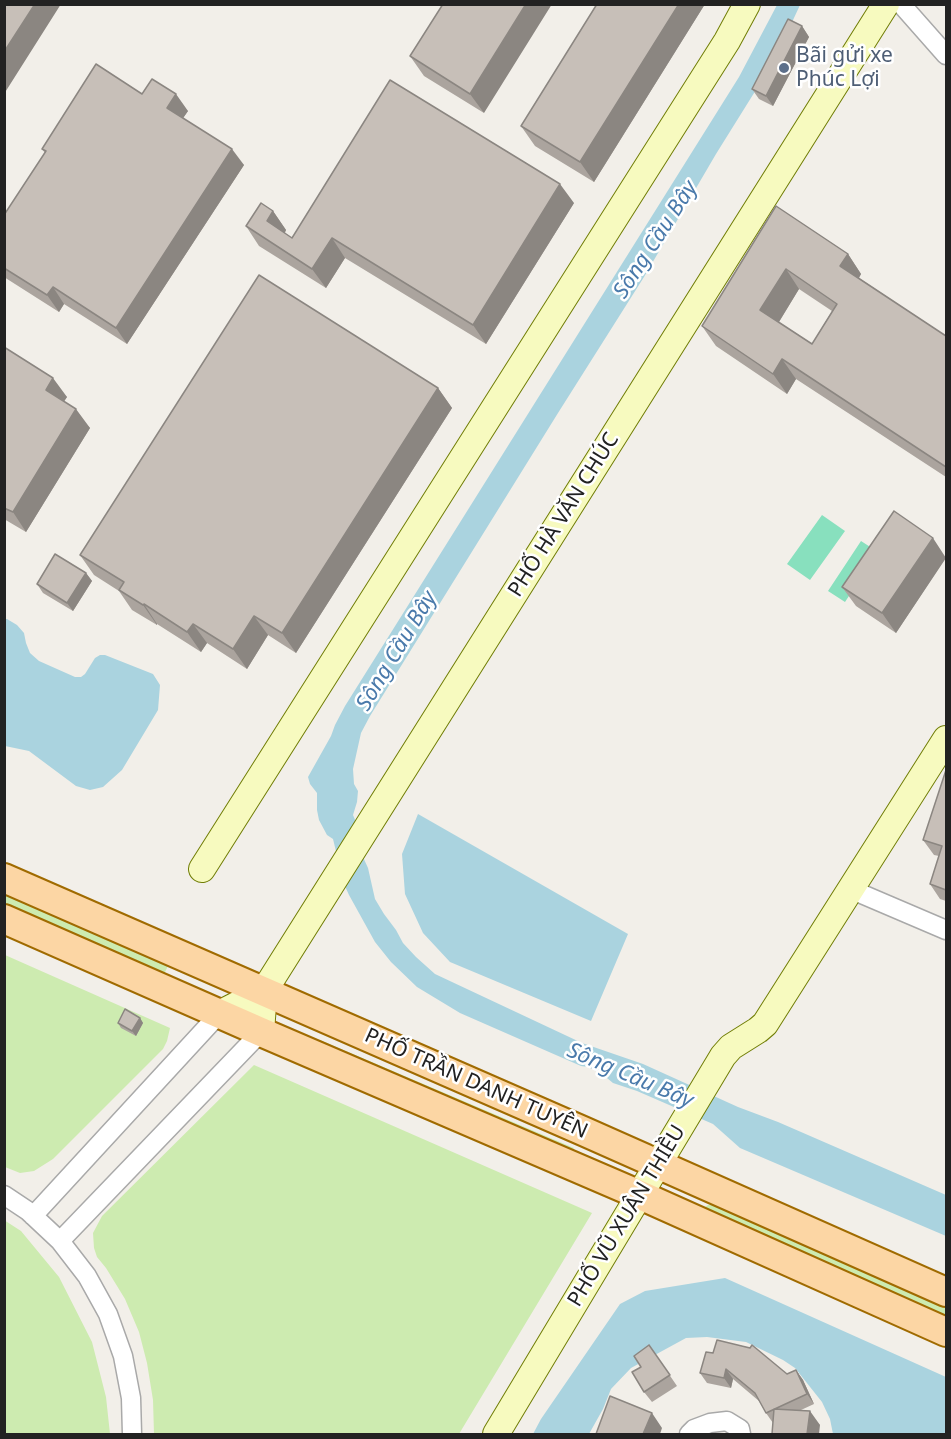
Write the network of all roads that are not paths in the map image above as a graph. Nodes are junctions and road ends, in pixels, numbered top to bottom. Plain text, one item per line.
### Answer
1 (747, 4) edge
2 (886, 4) edge
3 (901, 4) edge
4 (946, 55) edge
5 (946, 739) edge
6 (202, 869) dead end
7 (4, 878) edge
8 (850, 890) junction
9 (4, 919) edge
10 (946, 930) edge
11 (264, 991) junction
12 (219, 1014) junction
13 (261, 1032) junction
14 (658, 1164) junction
15 (4, 1195) edge
16 (640, 1195) junction
17 (33, 1216) junction
18 (60, 1241) junction
19 (946, 1292) edge
20 (946, 1332) edge
21 (132, 1434) edge
22 (496, 1434) edge
23 (688, 1434) edge
24 (741, 1434) edge

1 - 6 street
2 - 11 street, PHỐ HÀ VĂN CHÚC
3 - 4 street
5 - 8 street, PHỐ VŨ XUÂN THIỀU
7 - 11 main road, PHỐ TRẦN DANH TUYÊN
8 - 10 street
8 - 14 street, PHỐ VŨ XUÂN THIỀU
9 - 12 main road, PHỐ TRẦN DANH TUYÊN
11 - 12 street
11 - 13 street, PHỐ HÀ VĂN CHÚC
11 - 14 main road, PHỐ TRẦN DANH TUYÊN
12 - 13 main road, PHỐ TRẦN DANH TUYÊN
12 - 17 street
13 - 16 main road, PHỐ TRẦN DANH TUYÊN
13 - 18 street
14 - 16 street, PHỐ VŨ XUÂN THIỀU
14 - 19 main road, PHỐ TRẦN DANH TUYÊN
15 - 17 street
16 - 20 main road, PHỐ TRẦN DANH TUYÊN
16 - 22 street, PHỐ VŨ XUÂN THIỀU
17 - 18 street
18 - 21 street
23 - 24 street

